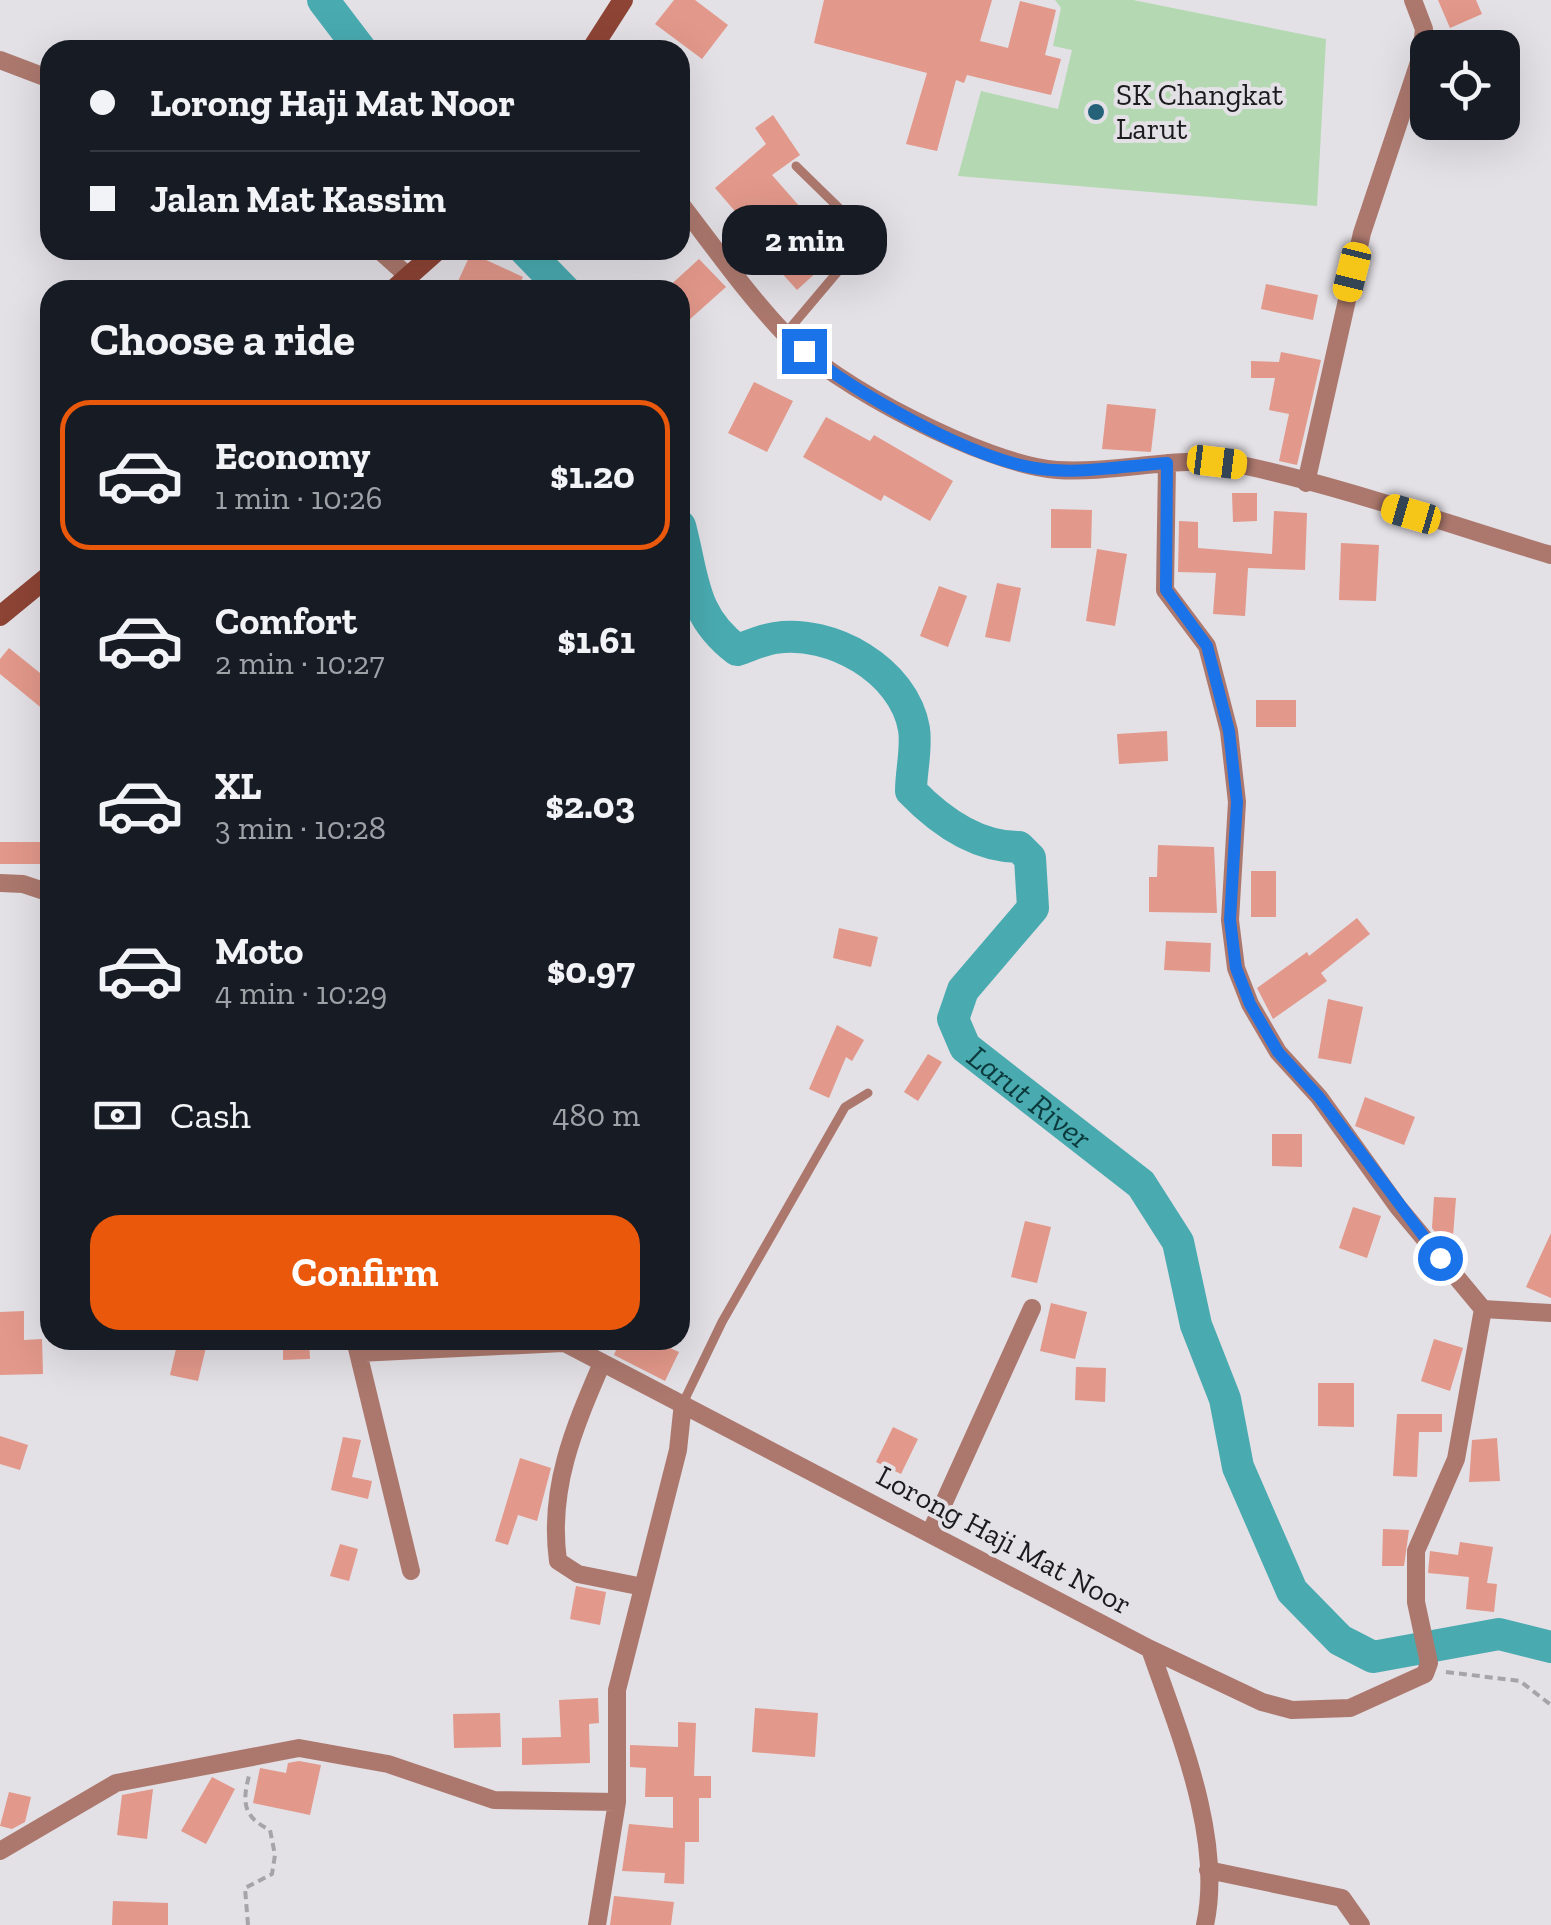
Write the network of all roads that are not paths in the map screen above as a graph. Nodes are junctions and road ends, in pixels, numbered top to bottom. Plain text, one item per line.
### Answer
1 (624, 0) edge
2 (1414, 0) edge
3 (598, 40) edge
4 (0, 60) edge
5 (40, 75) edge
6 (796, 166) dead end
7 (690, 215) edge
8 (427, 260) edge
9 (404, 280) edge
10 (785, 334) junction
11 (1167, 463) junction
12 (1306, 483) junction
13 (1551, 554) edge
14 (40, 583) edge
15 (0, 616) edge
16 (0, 883) edge
17 (40, 890) edge
18 (868, 1093) dead end
19 (1032, 1308) dead end
20 (1482, 1309) junction
21 (1551, 1313) edge
22 (358, 1350) edge
23 (577, 1350) edge
24 (602, 1363) junction
25 (683, 1404) junction
26 (932, 1531) junction
27 (410, 1571) dead end
28 (642, 1586) junction
29 (1150, 1649) junction
30 (617, 1802) junction
31 (0, 1851) edge
32 (1208, 1870) junction
33 (597, 1925) edge
34 (1205, 1925) edge
35 (1361, 1925) edge

1 - 3 main road
2 - 12 street
4 - 5 street
6 - 10 lane
7 - 10 street
8 - 9 main road
10 - 11 street
11 - 12 street
11 - 20 street
12 - 13 street
14 - 15 main road
16 - 17 street
18 - 25 lane
19 - 26 street
20 - 21 street
20 - 29 street, Lorong Haji Mat Noor
22 - 27 street
23 - 24 street, Lorong Haji Mat Noor
24 - 25 street, Lorong Haji Mat Noor
24 - 28 street
25 - 26 street, Lorong Haji Mat Noor
25 - 28 street
26 - 29 street, Lorong Haji Mat Noor
28 - 30 street
29 - 32 street
30 - 31 street
30 - 33 street
32 - 34 street
32 - 35 street

